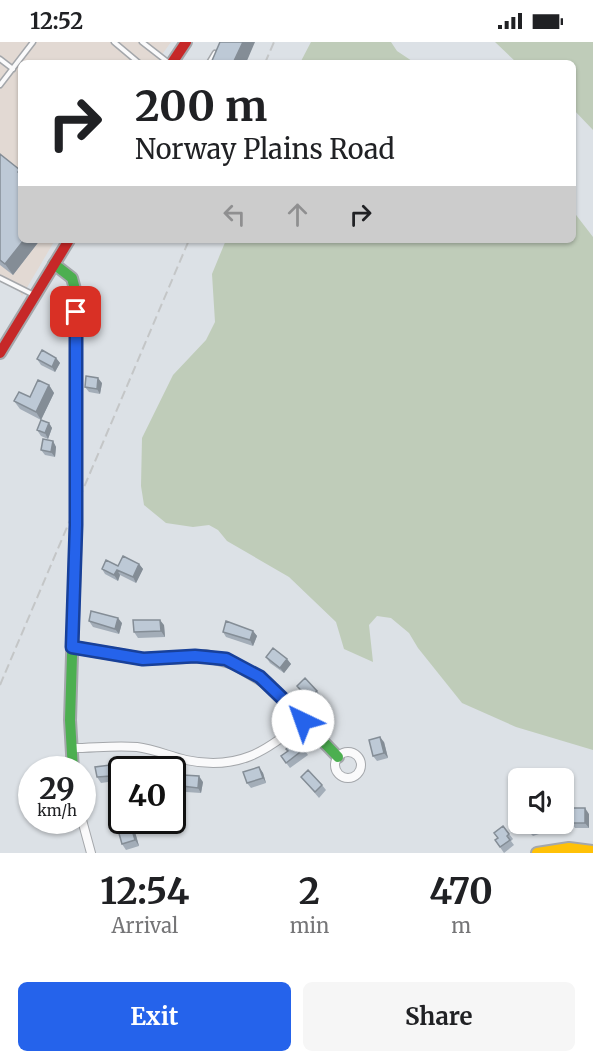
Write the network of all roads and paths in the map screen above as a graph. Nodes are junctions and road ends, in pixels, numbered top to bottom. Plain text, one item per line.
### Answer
1 (33, 42) edge
2 (114, 42) edge
3 (142, 42) edge
4 (186, 42) edge
5 (218, 49) edge
6 (0, 59) edge
7 (20, 60) edge
8 (136, 60) edge
9 (172, 60) edge
10 (176, 60) edge
11 (212, 60) edge
12 (18, 62) edge
13 (13, 69) junction
14 (0, 85) edge
15 (67, 243) edge
16 (54, 264) junction
17 (0, 278) edge
18 (34, 296) junction
19 (0, 353) edge
20 (72, 647) junction
21 (303, 721) junction
22 (72, 748) junction
23 (72, 756) edge
24 (338, 756) dead end
25 (86, 834) edge
26 (593, 851) edge
27 (91, 853) edge
28 (537, 853) edge

1 - 7 lane
2 - 8 lane
3 - 9 lane
4 - 10 street
5 - 11 lane
6 - 13 lane
12 - 13 lane
13 - 14 lane
15 - 16 street
16 - 18 street
16 - 20 street
17 - 18 lane
18 - 19 street
20 - 21 street
20 - 22 street
21 - 22 street
21 - 24 street
22 - 23 street
25 - 27 street
26 - 28 street

